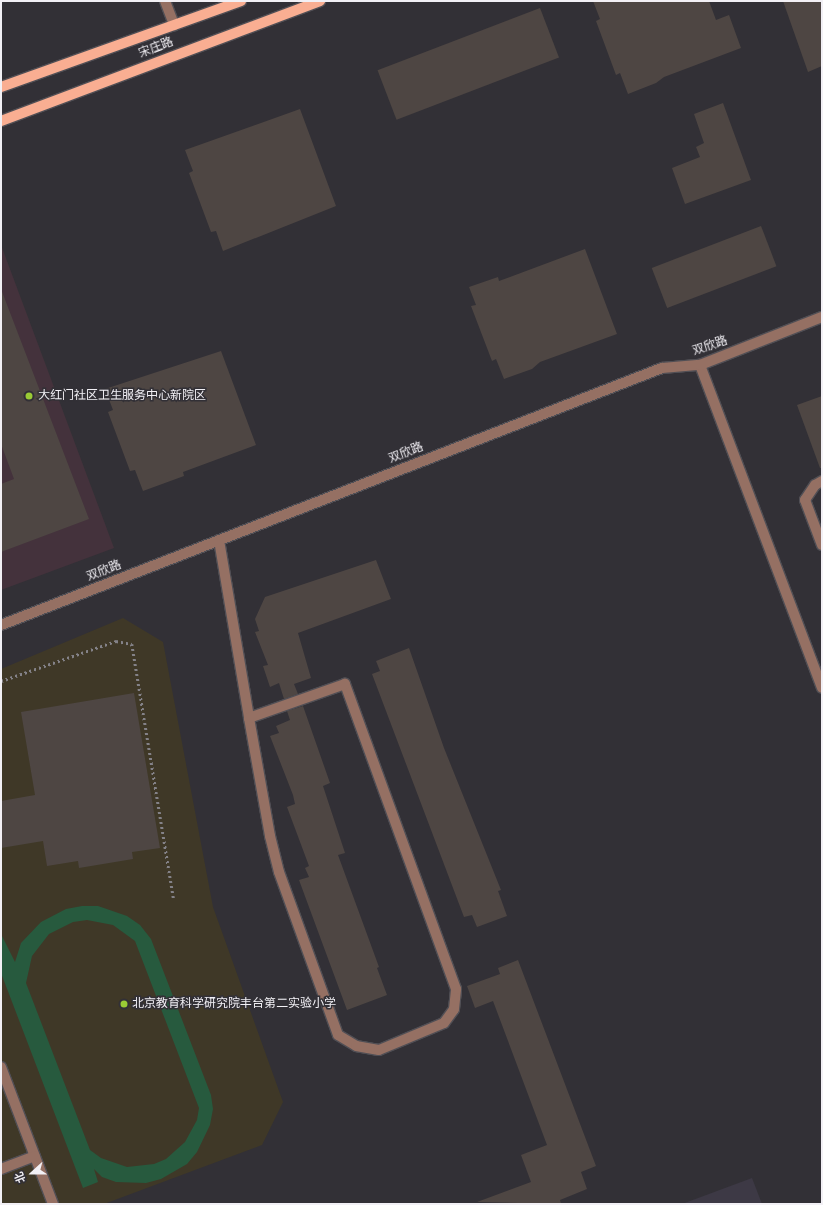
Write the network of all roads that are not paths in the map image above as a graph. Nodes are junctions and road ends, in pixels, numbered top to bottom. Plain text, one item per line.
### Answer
1 (165, 1) edge
2 (241, 1) edge
3 (320, 1) edge
4 (174, 25) junction
5 (1, 87) edge
6 (1, 121) edge
7 (822, 317) edge
8 (700, 365) junction
9 (822, 481) edge
10 (219, 540) junction
11 (822, 545) edge
12 (1, 625) edge
13 (822, 688) edge
14 (249, 718) junction
15 (1, 1067) edge
16 (35, 1156) junction
17 (1, 1169) edge
18 (53, 1204) edge

1 - 4 street
2 - 4 main road, 宋庄路
3 - 6 main road, 宋庄路
4 - 5 main road, 宋庄路
7 - 8 street, 双欣路
8 - 10 street, 双欣路
8 - 13 street
9 - 11 street
10 - 12 street, 双欣路
10 - 14 street
14 - 14 street
15 - 16 street
16 - 17 street
16 - 18 street

